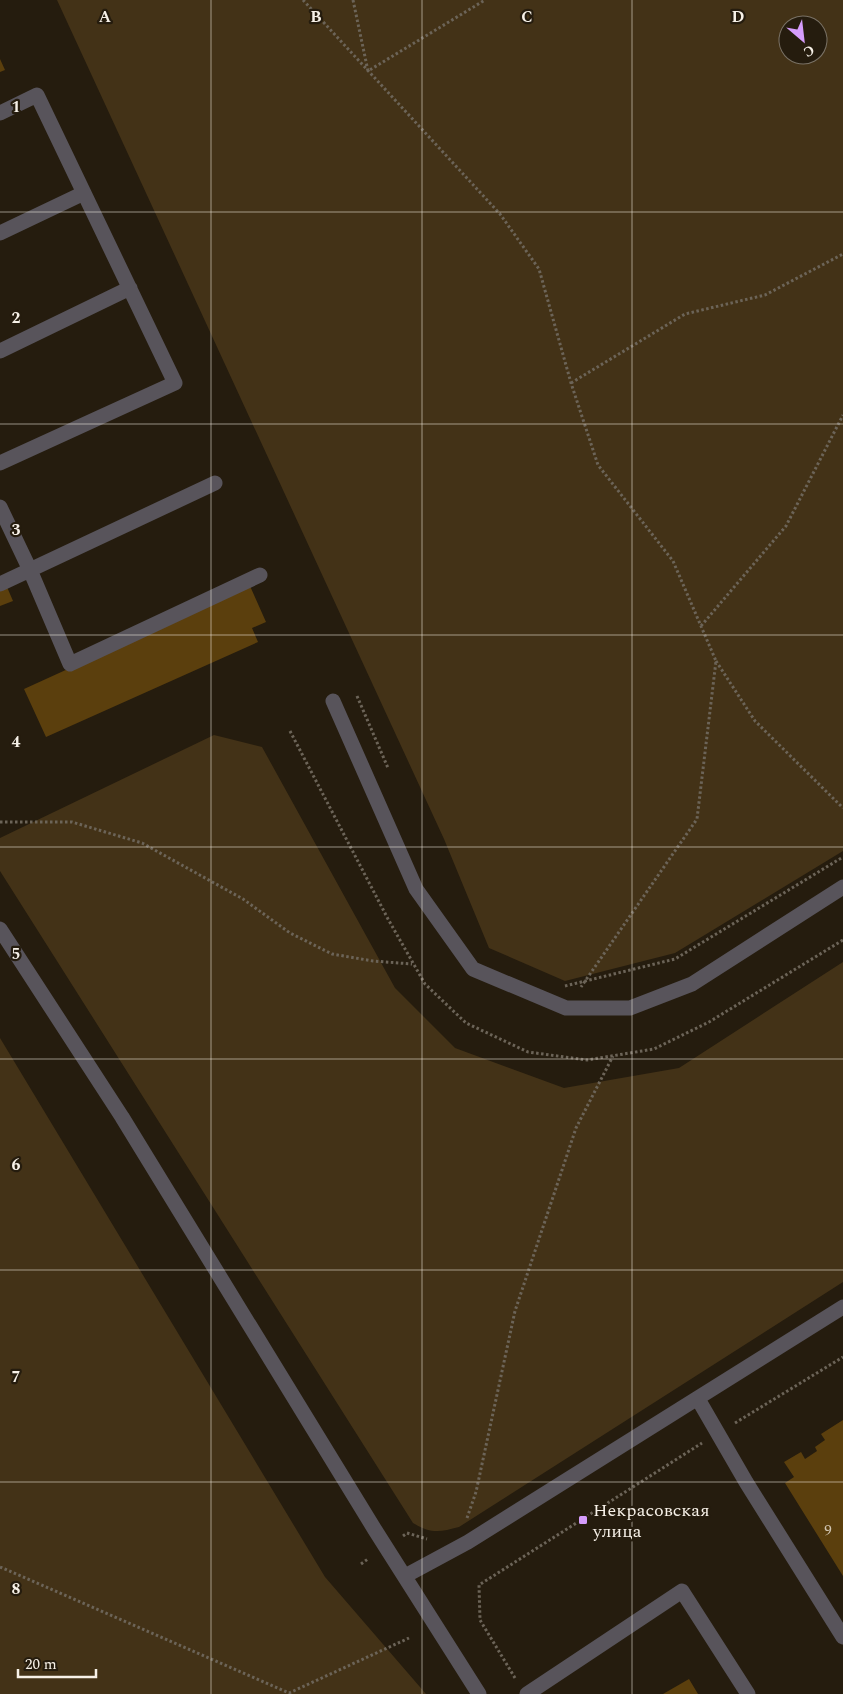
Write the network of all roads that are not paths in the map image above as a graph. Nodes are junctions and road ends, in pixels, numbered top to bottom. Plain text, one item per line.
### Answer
1 (0, 113) edge
2 (84, 193) junction
3 (0, 233) edge
4 (130, 288) junction
5 (0, 351) edge
6 (0, 463) edge
7 (215, 483) dead end
8 (0, 507) edge
9 (30, 570) junction
10 (260, 575) dead end
11 (0, 584) edge
12 (334, 701) dead end
13 (843, 887) edge
14 (0, 929) edge
15 (843, 1307) edge
16 (698, 1399) junction
17 (405, 1576) junction
18 (843, 1638) edge
19 (524, 1690) edge
20 (479, 1694) edge
21 (748, 1694) edge

1 - 2 street
2 - 3 street
2 - 4 street
4 - 5 street
4 - 6 street
7 - 9 street
8 - 9 street
9 - 10 street
9 - 11 street
12 - 13 street
14 - 17 street
15 - 16 street
16 - 17 street
16 - 18 street
17 - 20 street
19 - 21 street

